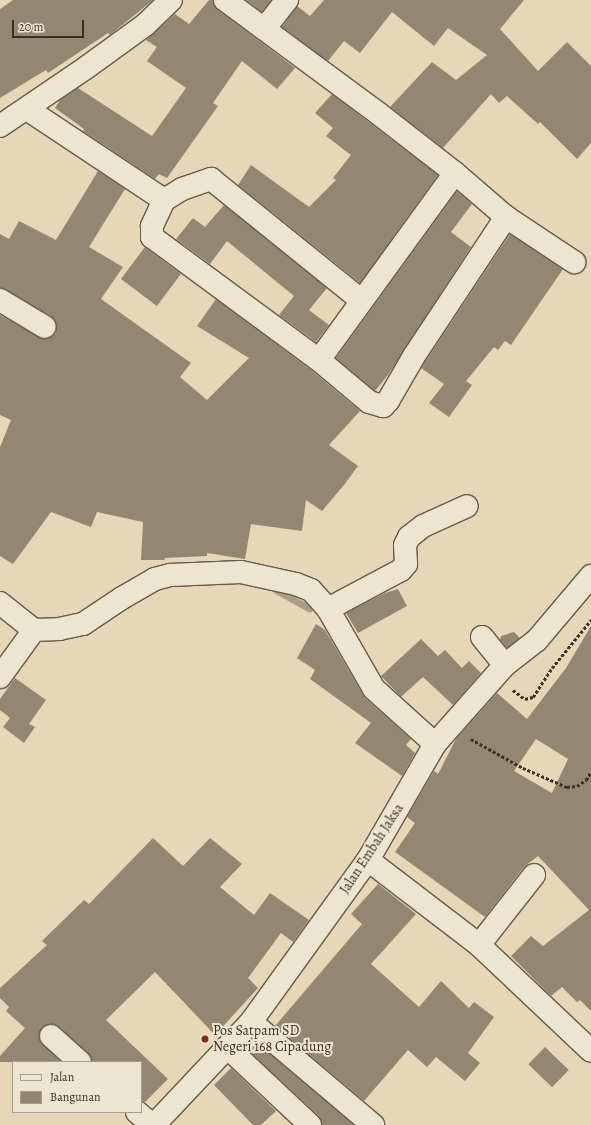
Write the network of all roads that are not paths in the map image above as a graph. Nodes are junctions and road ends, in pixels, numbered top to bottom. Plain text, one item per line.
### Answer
1 (171, 0) edge
2 (226, 0) edge
3 (288, 0) edge
4 (265, 28) junction
5 (27, 109) junction
6 (0, 126) edge
7 (455, 173) junction
8 (164, 200) junction
9 (506, 217) junction
10 (574, 262) dead end
11 (0, 300) edge
12 (361, 300) junction
13 (45, 327) dead end
14 (319, 360) junction
15 (467, 506) dead end
16 (591, 576) edge
17 (0, 604) edge
18 (328, 609) junction
19 (34, 630) junction
20 (482, 637) dead end
21 (499, 671) junction
22 (0, 677) edge
23 (440, 737) junction
24 (368, 860) junction
25 (534, 876) dead end
26 (479, 945) junction
27 (251, 1022) junction
28 (51, 1036) dead end
29 (227, 1047) junction
30 (591, 1052) edge
31 (79, 1061) edge
32 (138, 1113) edge
33 (153, 1125) edge
34 (310, 1125) edge
35 (373, 1125) edge

1 - 5 street
2 - 4 street
3 - 4 street
4 - 7 street
5 - 6 street
5 - 8 street
7 - 9 street
7 - 12 street
8 - 12 street
8 - 14 street
9 - 10 street
9 - 14 street
11 - 13 street
12 - 14 street
15 - 18 street
16 - 21 street, Jalan Embah Jaksa
17 - 19 street
18 - 19 street
18 - 23 street
19 - 22 street
20 - 21 street
21 - 23 street, Jalan Embah Jaksa
23 - 24 street, Jalan Embah Jaksa
24 - 26 street
24 - 27 street, Jalan Embah Jaksa
25 - 26 street
26 - 30 street
27 - 29 street, Jalan Embah Jaksa
27 - 35 street
28 - 31 street
29 - 33 street, Jalan Embah Jaksa
29 - 34 street
32 - 33 street

